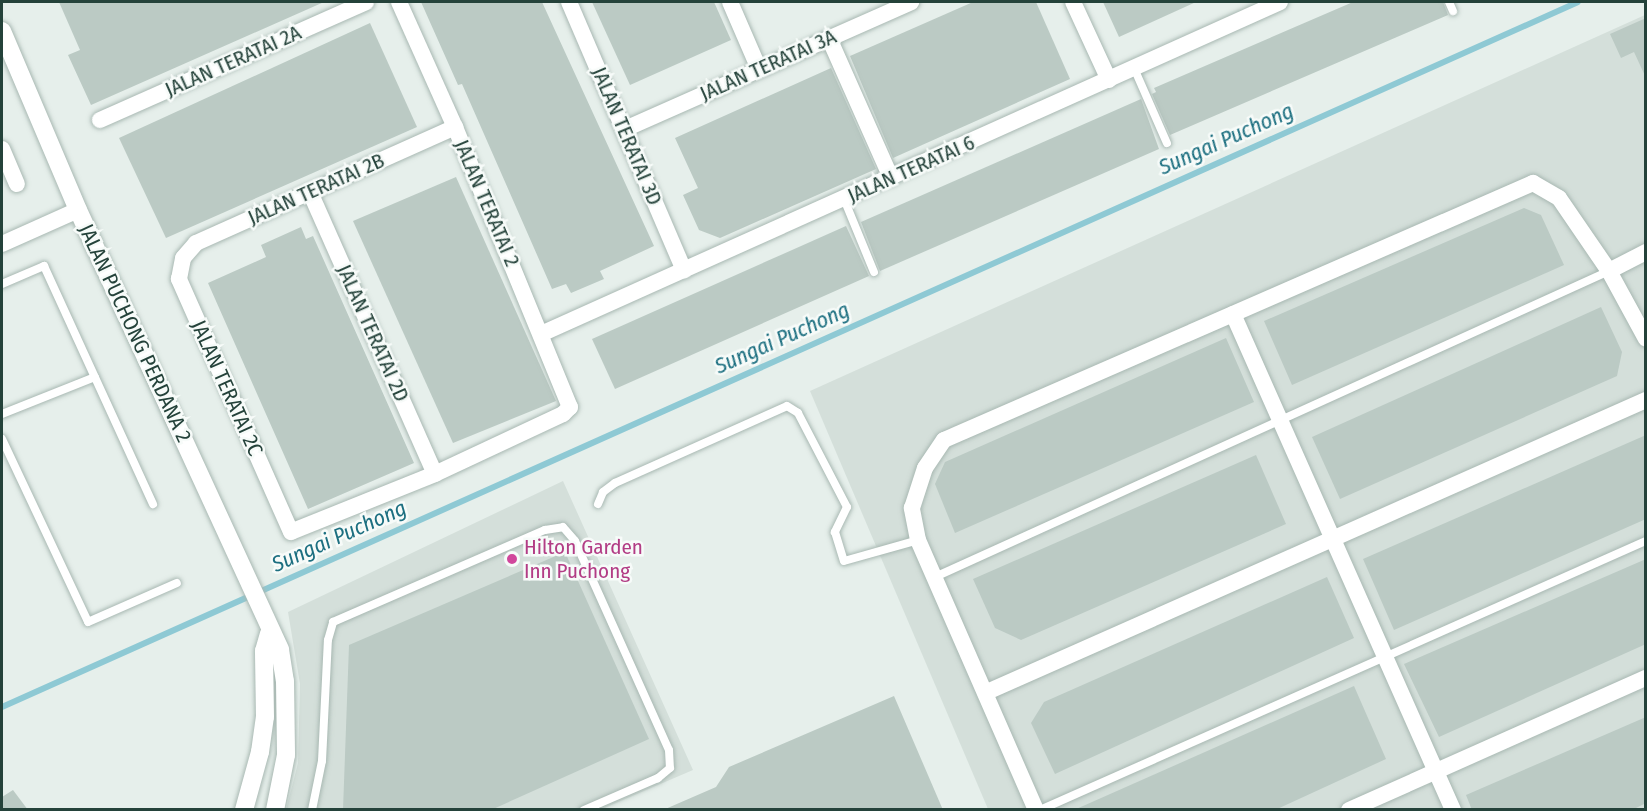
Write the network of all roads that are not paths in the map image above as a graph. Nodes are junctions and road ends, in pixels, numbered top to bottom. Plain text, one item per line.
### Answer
1 (366, 2) edge
2 (399, 2) edge
3 (569, 2) edge
4 (730, 2) edge
5 (1073, 2) edge
6 (1280, 2) edge
7 (1449, 2) edge
8 (906, 3) edge
9 (1250, 8) edge
10 (1453, 11) dead end
11 (2, 31) edge
12 (830, 38) junction
13 (1134, 68) junction
14 (759, 69) junction
15 (1109, 80) junction
16 (100, 120) dead end
17 (455, 128) junction
18 (625, 129) junction
19 (1167, 144) dead end
20 (2, 149) edge
21 (891, 178) junction
22 (17, 184) dead end
23 (310, 192) junction
24 (844, 199) junction
25 (78, 210) junction
26 (2, 244) edge
27 (1646, 252) edge
28 (183, 258) joint
29 (684, 270) junction
30 (1609, 271) junction
31 (874, 272) dead end
32 (2, 284) edge
33 (1233, 314) junction
34 (541, 334) junction
35 (1646, 339) edge
36 (95, 377) junction
37 (1646, 400) edge
38 (2, 414) edge
39 (1281, 423) junction
40 (2, 439) edge
41 (435, 474) junction
42 (153, 504) dead end
43 (598, 504) dead end
44 (1332, 538) junction
45 (918, 540) junction
46 (1646, 541) edge
47 (935, 577) junction
48 (177, 583) dead end
49 (269, 634) junction
50 (1384, 656) junction
51 (1646, 678) edge
52 (987, 692) junction
53 (1436, 771) junction
54 (244, 810) edge
55 (275, 810) edge
56 (312, 810) edge
57 (584, 810) edge
58 (1038, 810) edge
59 (1348, 810) edge
60 (1453, 810) edge

1 - 16 street, JALAN TERATAI 2A
2 - 17 street, JALAN TERATAI 2
3 - 18 street, JALAN TERATAI 3D
4 - 14 street
5 - 15 street
6 - 9 street, JALAN TERATAI 6
7 - 10 lane
8 - 12 street, JALAN TERATAI 3A
9 - 13 street, JALAN TERATAI 6
11 - 25 street, JALAN PUCHONG PERDANA 2
12 - 14 street, JALAN TERATAI 3A
12 - 21 street
13 - 15 street, JALAN TERATAI 6
13 - 19 lane
14 - 18 street, JALAN TERATAI 3A
15 - 21 street, JALAN TERATAI 6
17 - 23 street, JALAN TERATAI 2B
17 - 34 street, JALAN TERATAI 2
18 - 29 street, JALAN TERATAI 3D
20 - 22 street
21 - 24 street, JALAN TERATAI 6
23 - 28 street, JALAN TERATAI 2B
23 - 41 street, JALAN TERATAI 2D
24 - 29 street, JALAN TERATAI 6
24 - 31 lane
25 - 26 street
25 - 49 street, JALAN PUCHONG PERDANA 2
27 - 30 street
28 - 41 street, JALAN TERATAI 2C
29 - 34 street, JALAN TERATAI 6
30 - 33 street
30 - 35 street
30 - 39 lane
32 - 36 lane
33 - 39 street
33 - 45 street
34 - 41 street, JALAN TERATAI 2
36 - 38 lane
36 - 42 lane
37 - 44 street
39 - 44 street
39 - 47 lane
40 - 48 lane
43 - 45 lane
44 - 50 street
44 - 52 street
45 - 47 street
46 - 50 lane
47 - 52 street
49 - 54 street
49 - 55 street, JALAN PUCHONG PERDANA 2
50 - 53 street
50 - 58 lane
51 - 53 street
52 - 58 street
53 - 59 street
53 - 60 street
56 - 57 lane

